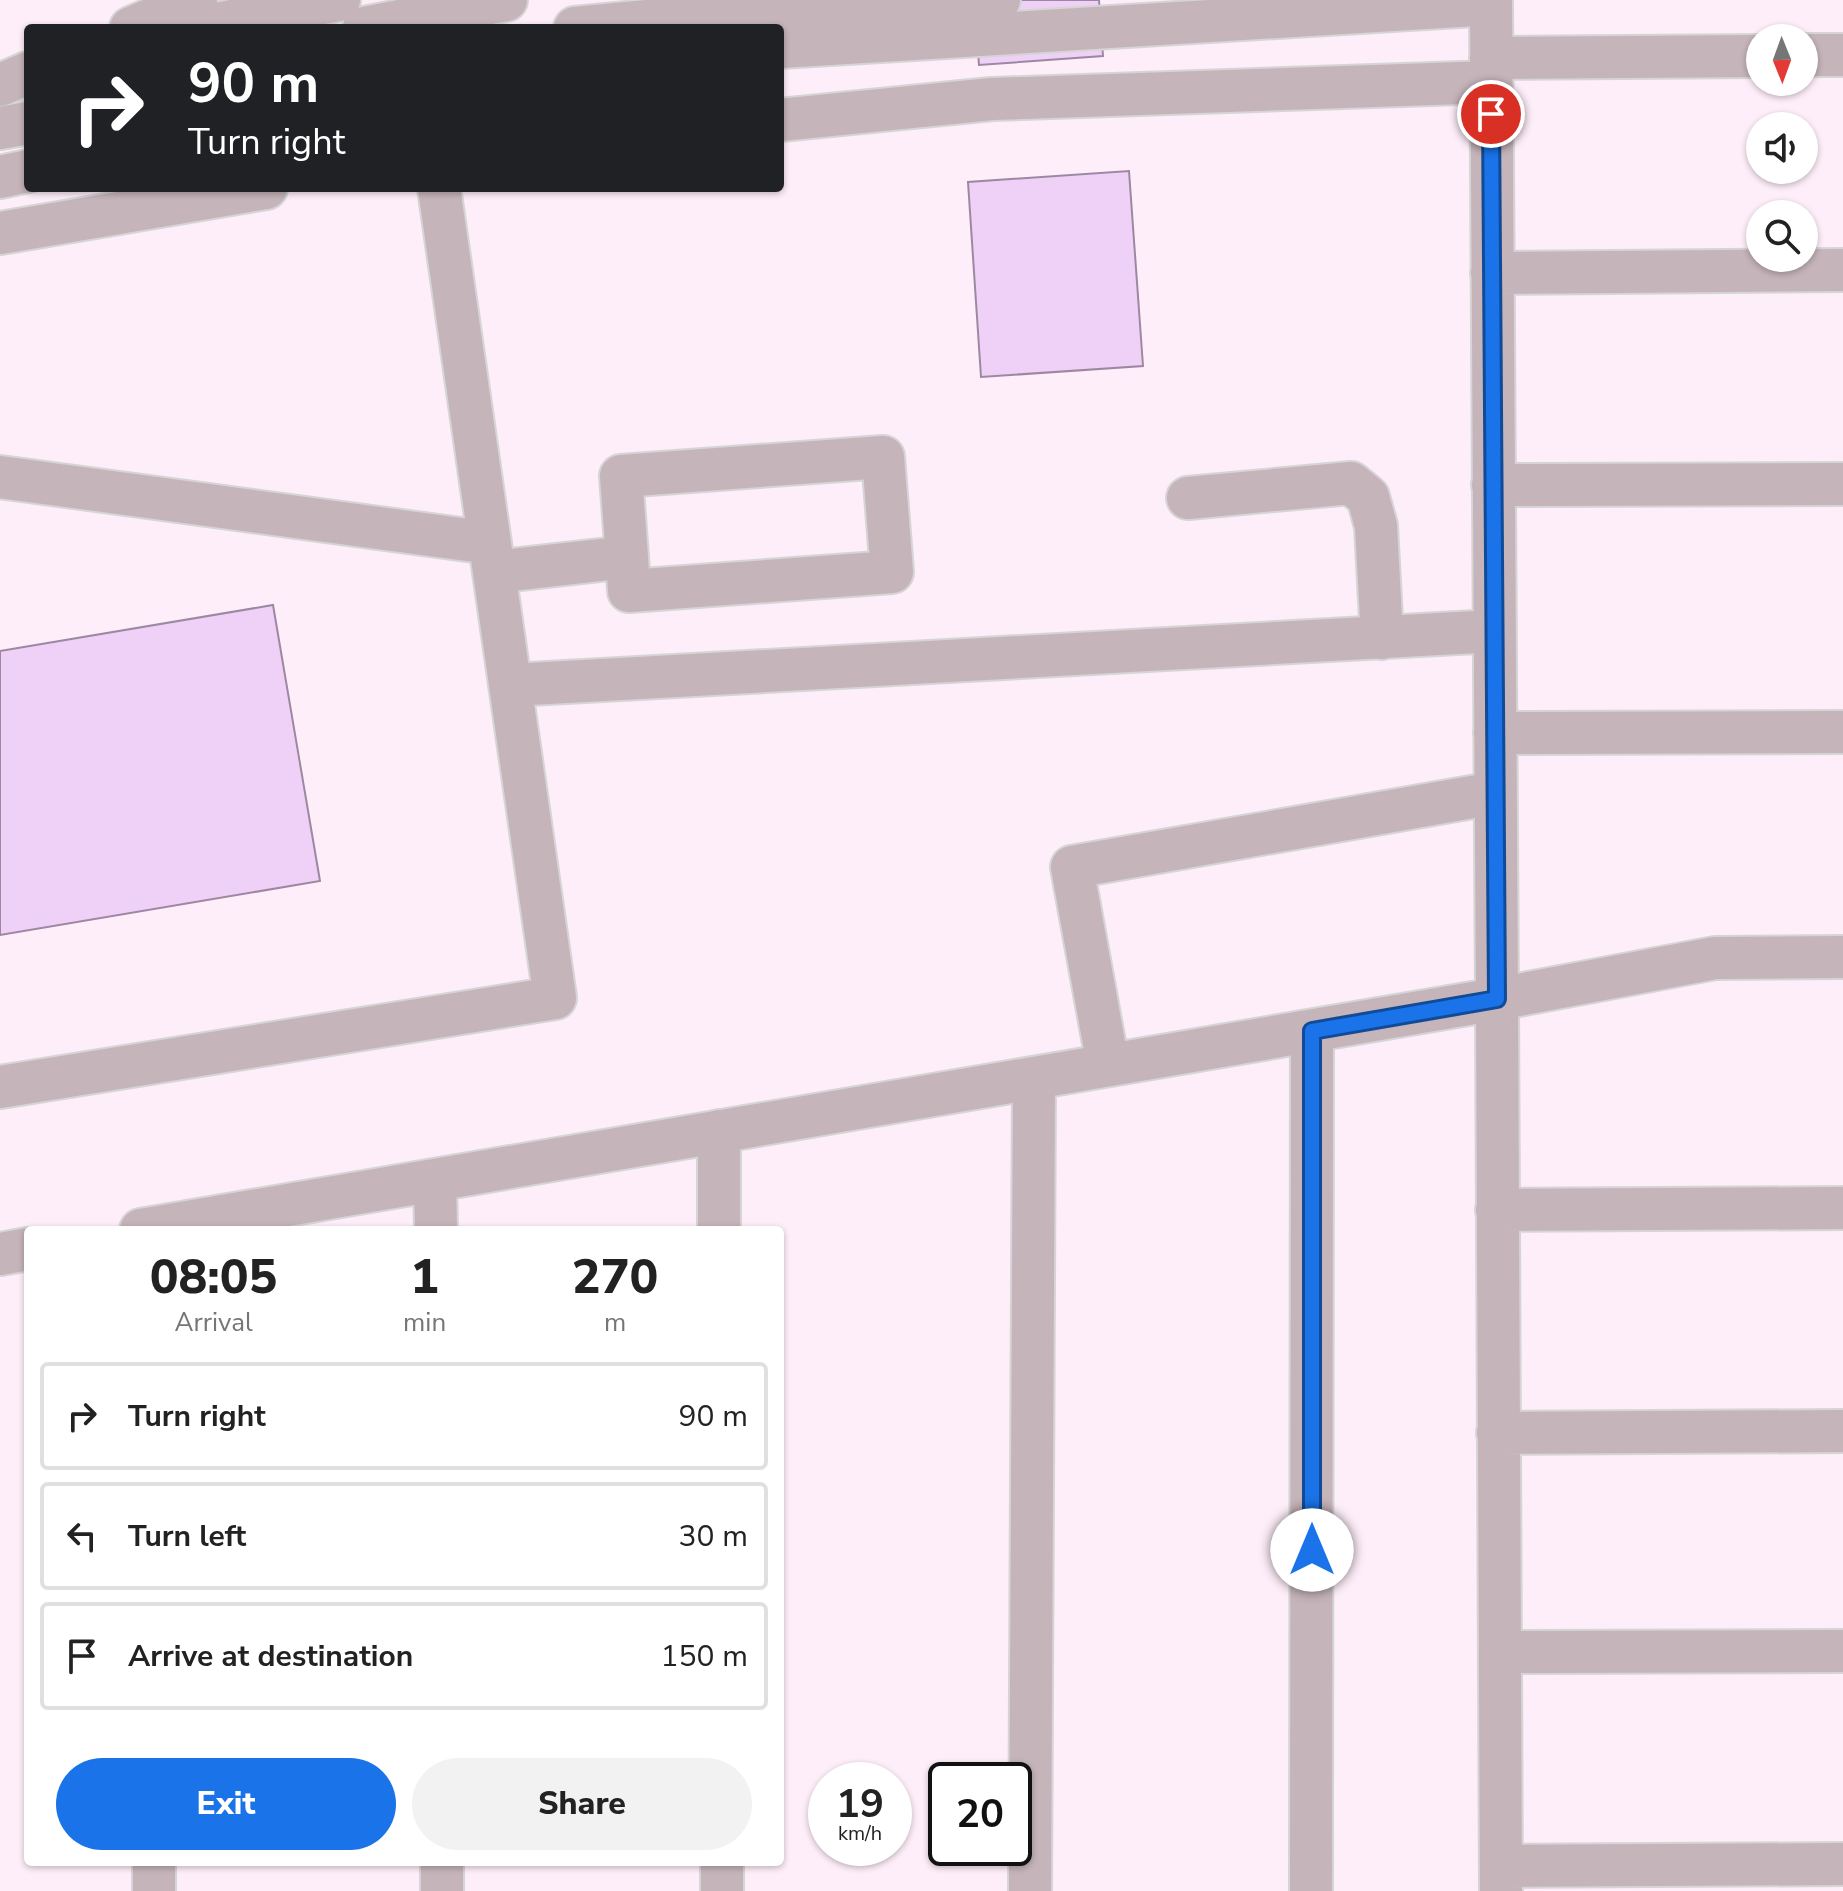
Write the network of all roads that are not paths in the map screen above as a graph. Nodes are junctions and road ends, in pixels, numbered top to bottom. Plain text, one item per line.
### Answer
1 (196, 0) edge
2 (339, 0) edge
3 (506, 0) edge
4 (999, 0) edge
5 (1491, 2) edge
6 (140, 24) edge
7 (216, 24) edge
8 (384, 24) edge
9 (616, 24) edge
10 (784, 47) edge
11 (1818, 55) edge
12 (1843, 55) edge
13 (1746, 57) edge
14 (1491, 70) junction
15 (24, 75) edge
16 (0, 85) edge
17 (24, 96) edge
18 (0, 100) edge
19 (784, 120) edge
20 (24, 124) edge
21 (0, 128) edge
22 (24, 172) edge
23 (0, 177) edge
24 (242, 192) edge
25 (440, 192) edge
26 (0, 233) edge
27 (1843, 270) edge
28 (1492, 273) junction
29 (0, 477) edge
30 (1843, 484) edge
31 (1493, 485) junction
32 (1188, 498) dead end
33 (627, 557) junction
34 (492, 558) junction
35 (1494, 631) junction
36 (1382, 638) junction
37 (511, 685) junction
38 (1843, 732) edge
39 (1495, 733) junction
40 (1495, 793) junction
41 (1843, 957) edge
42 (1497, 999) junction
43 (1312, 1031) junction
44 (1108, 1065) junction
45 (1034, 1078) junction
46 (0, 1087) edge
47 (719, 1131) junction
48 (435, 1180) junction
49 (1843, 1208) edge
50 (1497, 1210) junction
51 (170, 1226) edge
52 (436, 1226) edge
53 (719, 1226) edge
54 (24, 1250) edge
55 (0, 1254) edge
56 (1843, 1431) edge
57 (1498, 1433) junction
58 (1843, 1651) edge
59 (1500, 1652) junction
60 (1843, 1864) edge
61 (154, 1866) edge
62 (442, 1866) edge
63 (722, 1866) edge
64 (1501, 1879) edge
65 (154, 1891) edge
66 (442, 1891) edge
67 (722, 1891) edge
68 (1030, 1891) edge
69 (1311, 1891) edge

1 - 6 street
2 - 7 street
3 - 8 street
4 - 9 street
5 - 10 street
5 - 14 street
11 - 12 street
13 - 14 street
14 - 19 street
14 - 28 street
15 - 16 street
17 - 18 street
20 - 21 street
22 - 23 street
24 - 26 street
25 - 34 street
27 - 28 street
28 - 31 street
29 - 34 street
30 - 31 street
31 - 35 street
32 - 36 street
33 - 33 street
33 - 34 street
34 - 37 street
35 - 36 street
35 - 39 street
36 - 37 street
37 - 46 street
38 - 39 street
39 - 40 street
40 - 42 street
40 - 44 street
41 - 42 street
42 - 43 street
42 - 50 street
43 - 44 street
43 - 69 street
44 - 45 street
45 - 47 street
45 - 68 street
47 - 48 street
47 - 53 street
48 - 51 street
48 - 52 street
49 - 50 street
50 - 57 street
54 - 55 street
56 - 57 street
57 - 59 street
58 - 59 street
59 - 64 street
60 - 64 street
61 - 65 street
62 - 66 street
63 - 67 street

